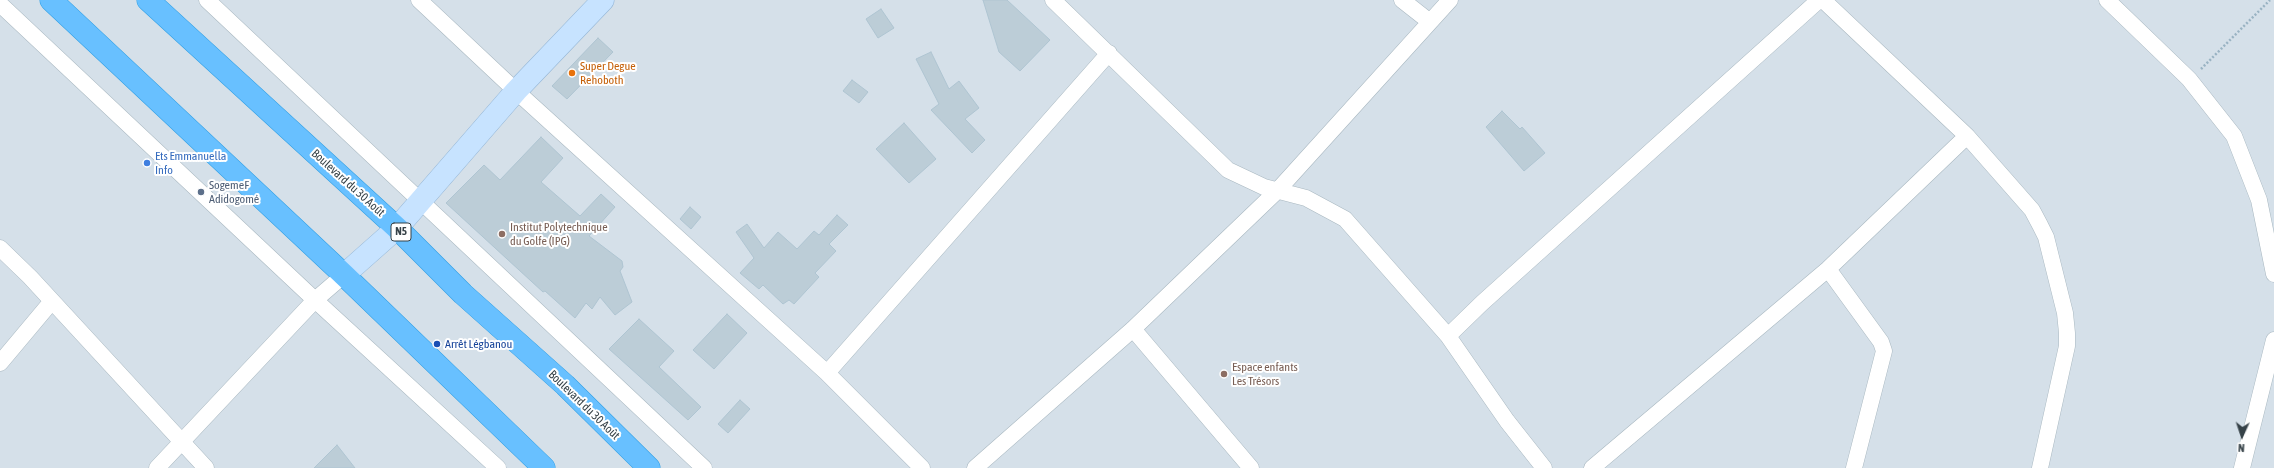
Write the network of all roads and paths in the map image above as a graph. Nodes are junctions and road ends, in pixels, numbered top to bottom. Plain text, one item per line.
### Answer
1 (51, 0) edge
2 (148, 0) edge
3 (207, 0) edge
4 (419, 0) edge
5 (603, 0) edge
6 (1053, 0) edge
7 (1402, 0) edge
8 (1450, 0) edge
9 (1819, 0) edge
10 (1823, 0) edge
11 (2107, 0) edge
12 (2270, 0) edge
13 (0, 4) edge
14 (1430, 22) junction
15 (1109, 53) junction
16 (2189, 79) junction
17 (516, 91) junction
18 (1967, 136) junction
19 (1277, 191) junction
20 (420, 202) junction
21 (397, 228) junction
22 (0, 248) edge
23 (1828, 269) junction
24 (2274, 274) edge
25 (344, 275) junction
26 (315, 300) junction
27 (52, 301) junction
28 (1133, 329) junction
29 (1448, 336) junction
30 (2274, 342) edge
31 (0, 363) edge
32 (827, 373) junction
33 (182, 441) junction
34 (156, 468) edge
35 (206, 468) edge
36 (498, 468) edge
37 (544, 468) edge
38 (650, 468) edge
39 (704, 468) edge
40 (922, 468) edge
41 (975, 468) edge
42 (1251, 468) edge
43 (1544, 468) edge
44 (1592, 468) edge
45 (1854, 468) edge
46 (2040, 468) edge
47 (2242, 468) edge

1 - 25 highway
2 - 21 highway, Boulevard du 30 Août / N5
3 - 20 street
4 - 17 street
5 - 17 street
6 - 15 street
7 - 14 street
8 - 14 street
9 - 29 street
10 - 18 street
11 - 16 street
12 - 16 path
13 - 26 street
14 - 19 street
15 - 19 street
15 - 32 street
16 - 24 street
17 - 20 street
17 - 32 street
18 - 23 street
18 - 46 street
19 - 28 street
19 - 29 street
20 - 21 street
20 - 39 street
21 - 25 street
21 - 38 highway, Boulevard du 30 Août / N5
22 - 27 street
23 - 44 street
23 - 45 street
25 - 26 street
25 - 37 highway
26 - 33 street
26 - 36 street
27 - 31 street
27 - 33 street
28 - 41 street
28 - 42 street
29 - 43 street
30 - 47 street
32 - 40 street
33 - 34 street
33 - 35 street

